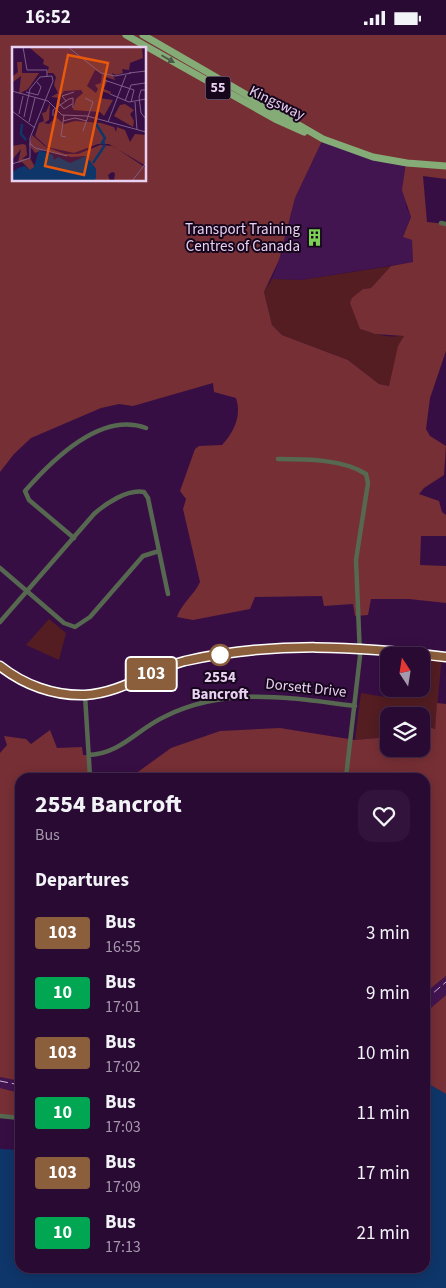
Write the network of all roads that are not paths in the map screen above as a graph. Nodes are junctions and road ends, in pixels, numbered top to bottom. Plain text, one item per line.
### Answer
1 (126, 35) edge
2 (143, 35) edge
3 (314, 135) junction
4 (446, 166) edge
5 (146, 428) dead end
6 (278, 459) dead end
7 (74, 538) junction
8 (159, 551) junction
9 (0, 568) edge
10 (27, 591) junction
11 (168, 594) dead end
12 (0, 622) edge
13 (360, 647) junction
14 (446, 657) edge
15 (0, 666) edge
16 (85, 695) junction
17 (354, 706) junction
18 (88, 755) junction
19 (90, 773) edge
20 (346, 773) edge
21 (0, 1116) edge
22 (15, 1118) edge

1 -> 3 main road, Kingsway / 55
2 - 3 main road, Kingsway / 55
3 - 4 main road, Kingsway / 55
5 - 7 street
6 - 13 street
7 - 8 street
7 - 10 street
8 - 10 street
8 - 11 street
9 - 10 street
10 - 12 street
13 - 14 main road
13 - 16 main road
13 - 17 street
15 - 16 main road
16 - 18 street
17 - 18 street, Dorsett Drive
17 - 20 street
18 - 19 street
21 - 22 street

